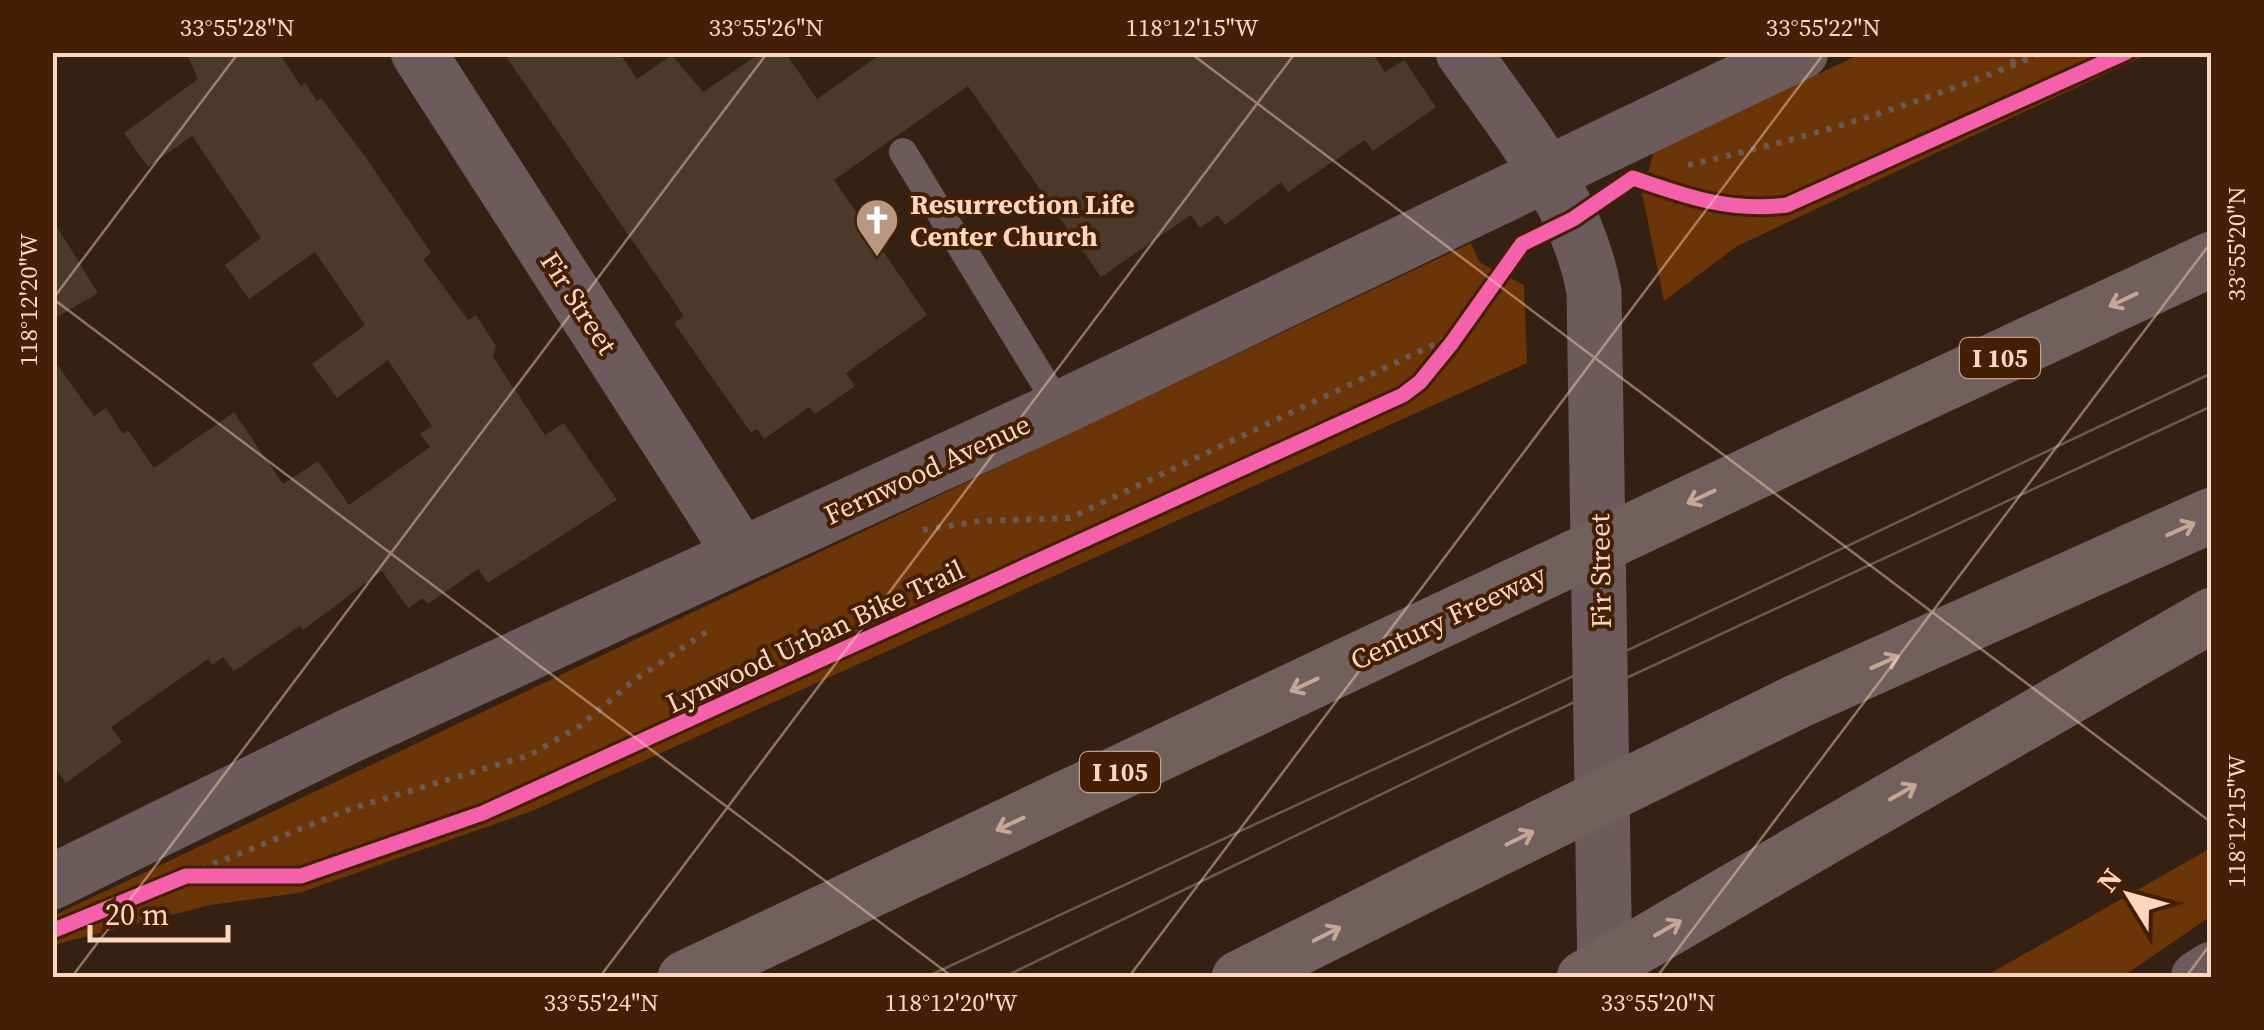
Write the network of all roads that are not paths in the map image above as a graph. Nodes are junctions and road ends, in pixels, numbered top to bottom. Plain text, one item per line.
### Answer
1 (418, 52) edge
2 (1464, 52) edge
3 (1801, 52) edge
4 (903, 152) dead end
5 (1548, 175) junction
6 (2212, 259) edge
7 (1060, 408) junction
8 (2212, 515) edge
9 (740, 554) junction
10 (2212, 616) edge
11 (52, 882) edge
12 (784, 930) junction
13 (2212, 968) edge
14 (647, 978) edge
15 (685, 978) edge
16 (1240, 978) edge
17 (1584, 978) edge
18 (1604, 978) edge
19 (2198, 978) edge

1 - 9 street, Fir Street
2 - 5 street, Fir Street
3 - 5 street, Fernwood Avenue
4 - 7 lane
5 - 7 street, Fernwood Avenue
5 - 18 street, Fir Street
6 -> 12 highway, Century Freeway / I 105, bridge
7 - 9 street, Fernwood Avenue
16 -> 8 highway, bridge
9 - 11 street, Fernwood Avenue
17 -> 10 highway, bridge
12 - 14 highway
12 - 15 highway, Century Freeway / I 105
13 - 19 street

